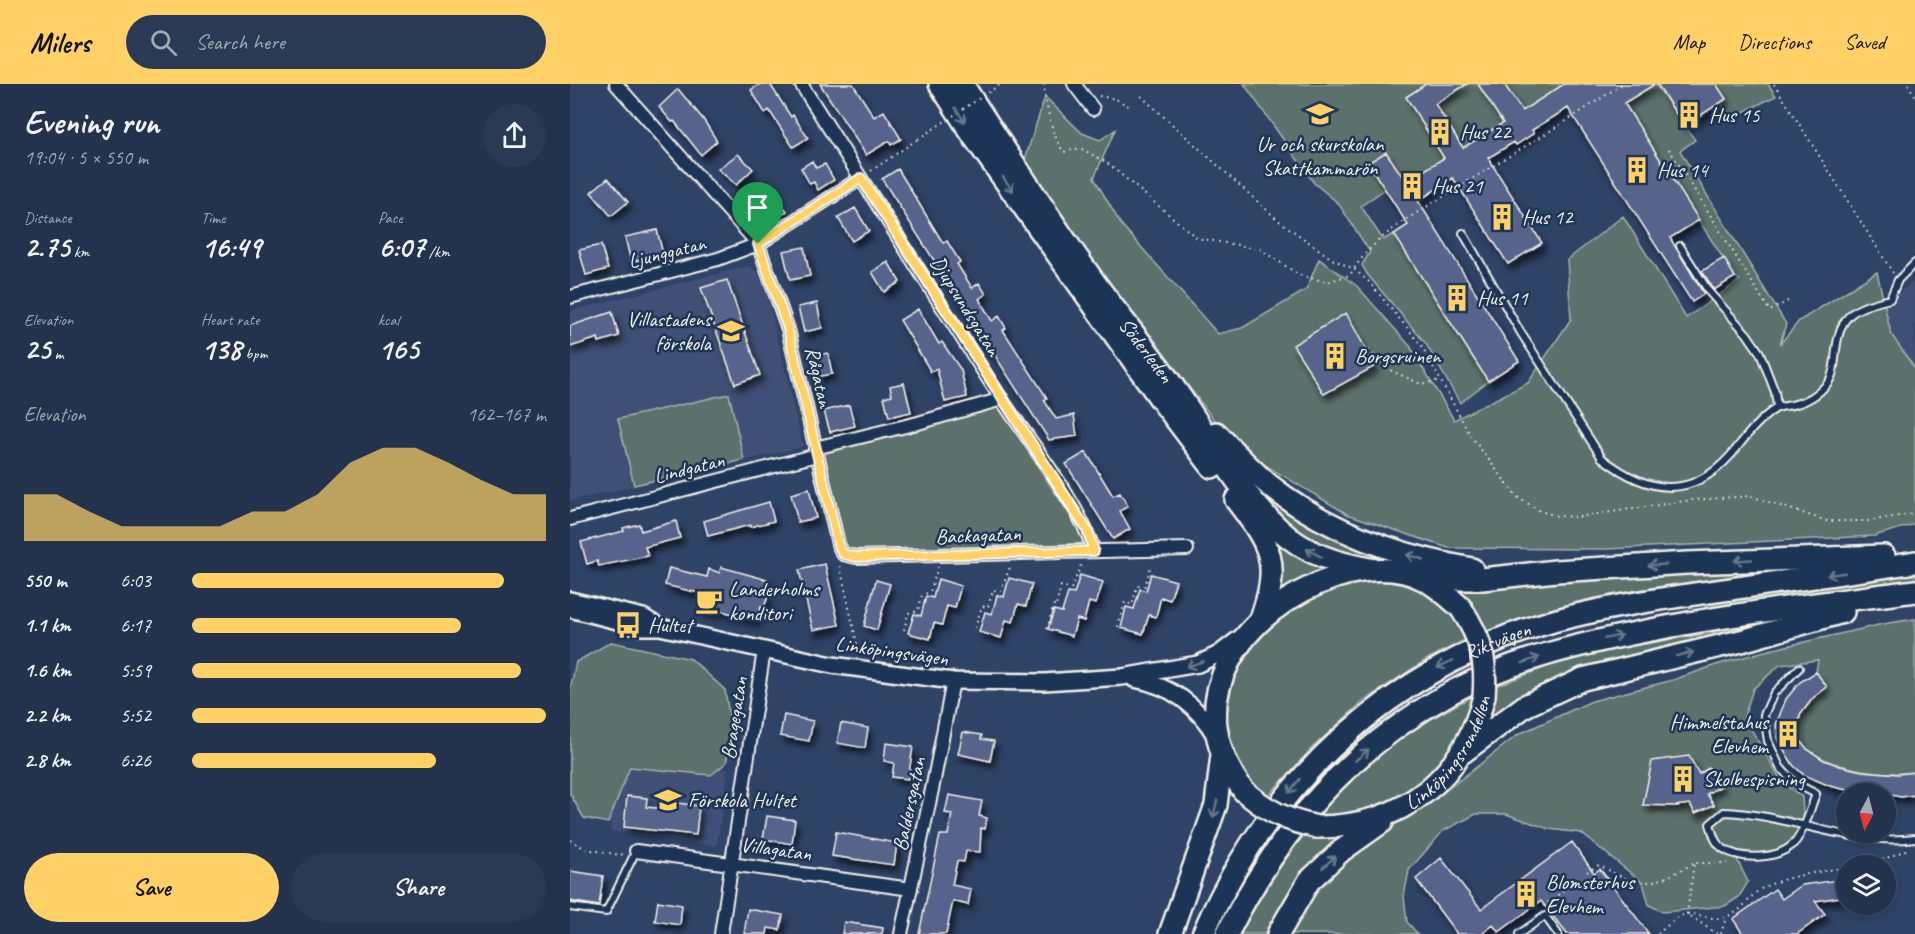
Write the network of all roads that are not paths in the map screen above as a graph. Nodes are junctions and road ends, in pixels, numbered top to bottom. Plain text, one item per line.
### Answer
1 (616, 84) edge
2 (801, 84) edge
3 (940, 84) edge
4 (962, 84) edge
5 (1074, 84) edge
6 (1093, 109) dead end
7 (861, 178) junction
8 (1463, 232) dead end
9 (758, 244) junction
10 (1680, 246) dead end
11 (1915, 263) edge
12 (570, 297) edge
13 (1177, 391) junction
14 (1002, 399) junction
15 (1778, 407) junction
16 (816, 451) junction
17 (570, 519) edge
18 (1187, 549) dead end
19 (1090, 552) junction
20 (843, 554) joint
21 (1915, 555) edge
22 (1915, 562) edge
23 (1370, 569) junction
24 (1556, 571) junction
25 (1424, 579) junction
26 (1915, 592) edge
27 (570, 600) edge
28 (570, 609) edge
29 (1261, 619) junction
30 (660, 627) junction
31 (1245, 635) junction
32 (764, 650) junction
33 (1799, 668) dead end
34 (1122, 677) junction
35 (953, 681) junction
36 (1220, 745) junction
37 (1462, 752) junction
38 (1396, 811) junction
39 (1804, 827) junction
40 (1915, 838) edge
41 (636, 851) joint
42 (731, 863) junction
43 (911, 889) junction
44 (570, 907) edge
45 (721, 934) edge
46 (901, 934) edge
47 (1170, 934) edge
48 (1203, 934) edge
49 (1227, 934) edge
50 (1278, 934) edge
51 (1519, 934) edge
52 (1558, 934) edge

1 - 9 street, Rågatan
2 - 7 street, Djupsundsgatan
3 -> 29 highway, Söderleden
4 - 13 highway, Söderleden
5 - 6 street
7 - 9 street, Ljunggatan
7 - 14 street, Djupsundsgatan
8 - 15 lane
9 - 12 street, Ljunggatan
9 - 16 street, Rågatan
10 - 15 lane
11 - 15 lane
23 -> 13 highway, Söderleden
24 -> 13 highway
14 - 16 street, Lindgatan
14 - 19 street, Djupsundsgatan
16 - 17 street, Lindgatan
16 - 20 street, Rågatan
18 - 19 street, Backagatan
19 - 20 street, Backagatan
21 -> 24 highway
22 -> 48 highway, Riksvägen
23 - 25 highway, Linköpingsrondellen
23 - 29 highway, Linköpingsrondellen
24 - 25 highway
25 - 37 highway, Linköpingsrondellen, bridge
37 -> 26 highway
49 -> 26 highway, Riksvägen
27 - 30 street, Linköpingsvägen
28 - 30 street, Linköpingsvägen
29 - 31 highway, Linköpingsrondellen
30 - 32 street, Linköpingsvägen
31 -> 34 street, Linköpingsvägen
31 - 36 highway, Linköpingsrondellen
32 - 35 street, Linköpingsvägen
32 - 42 street, Bragegatan
33 - 39 lane
34 - 35 street, Linköpingsvägen
34 - 36 street, Linköpingsvägen
35 - 43 street, Baldersgatan
36 - 38 highway, Linköpingsrondellen, bridge
36 -> 47 highway
37 - 38 highway, Linköpingsrondellen
50 -> 38 highway
39 - 39 lane
39 - 40 lane
41 - 42 street, Villagatan
41 - 44 lane
42 - 43 street, Villagatan
42 - 45 street, Bragegatan
43 - 46 street, Baldersgatan
51 - 52 lane

